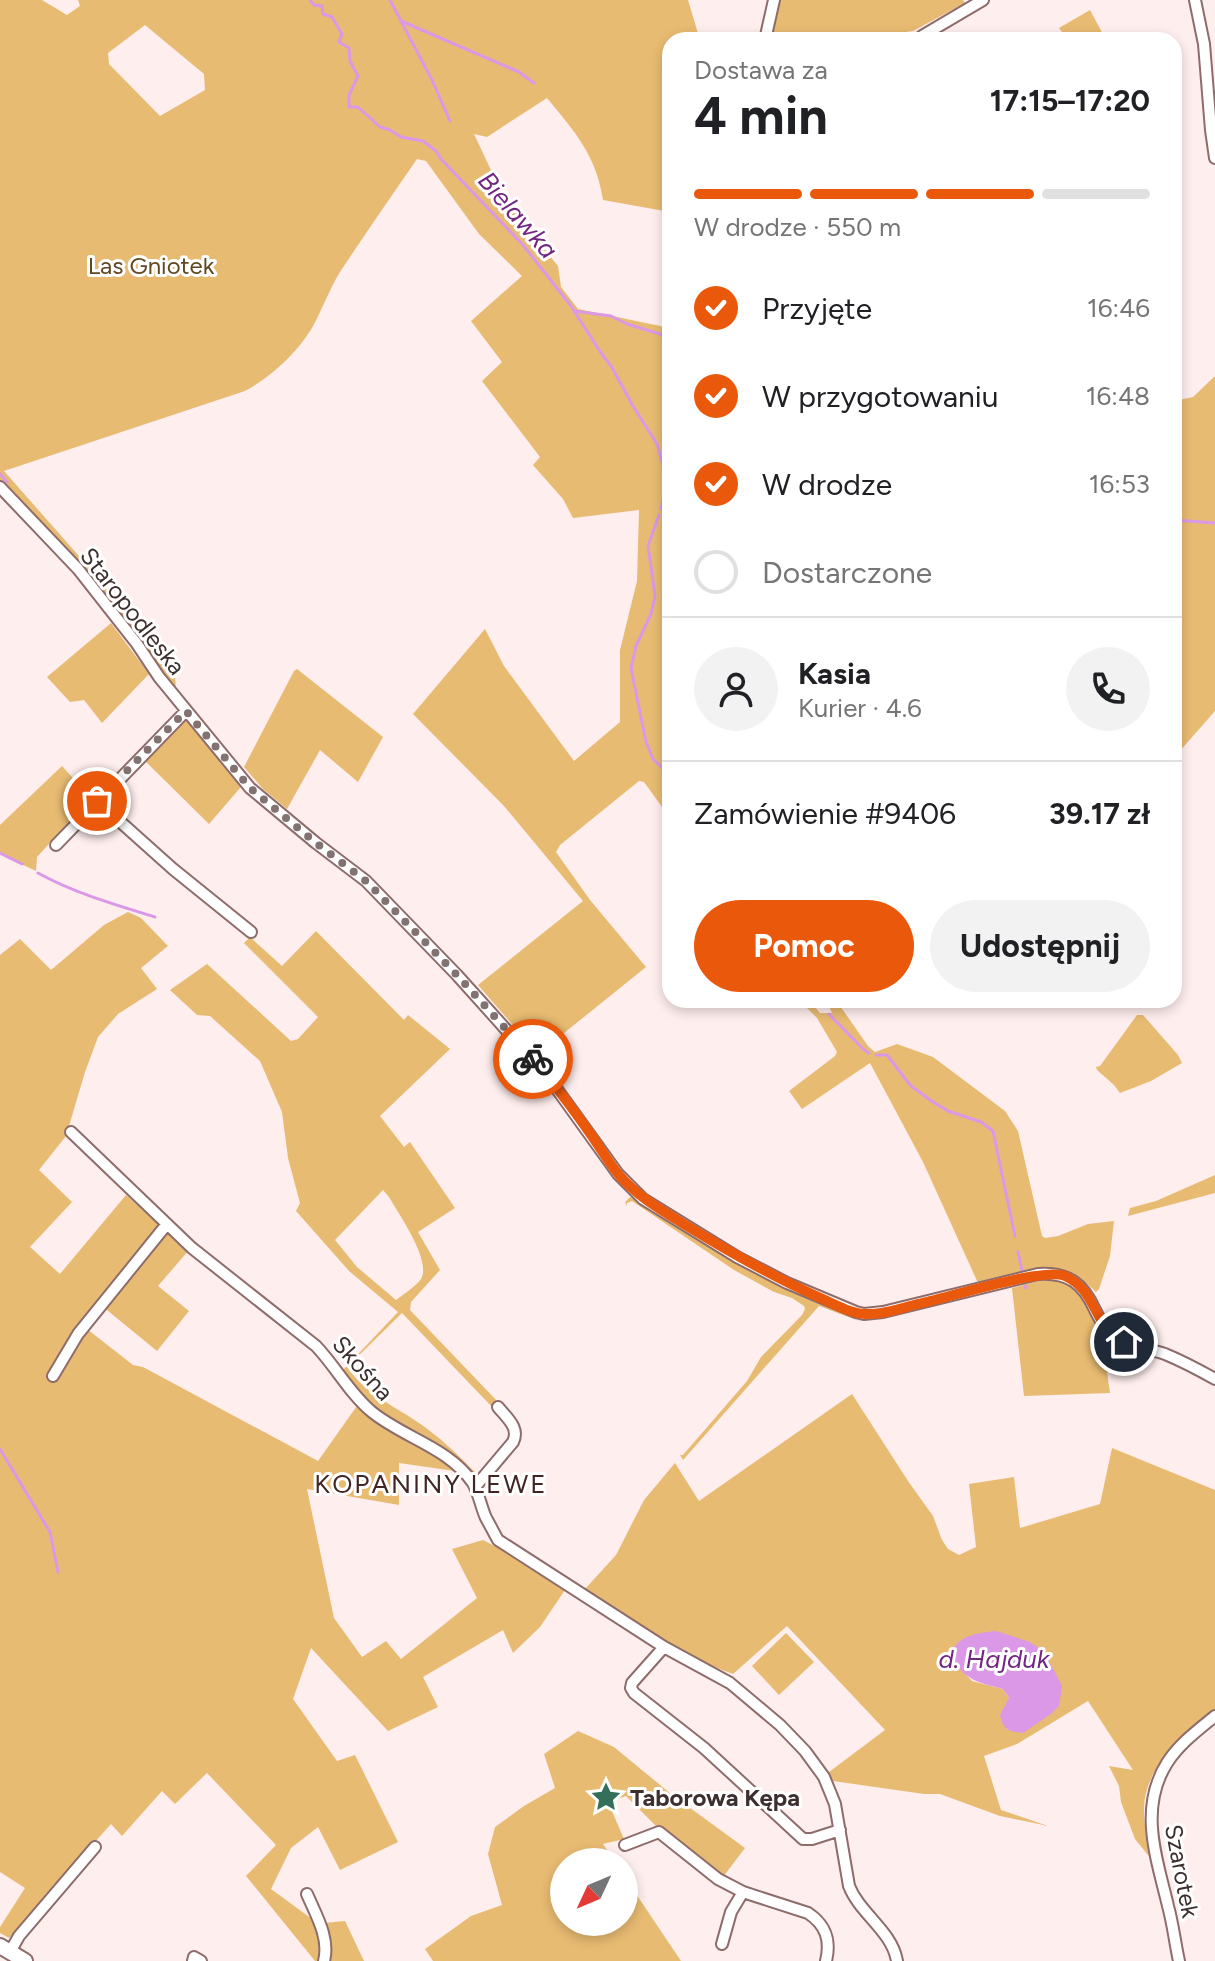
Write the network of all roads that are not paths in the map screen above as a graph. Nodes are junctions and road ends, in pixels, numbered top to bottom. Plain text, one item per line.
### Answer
1 (774, 0) edge
2 (983, 0) edge
3 (1195, 0) edge
4 (767, 32) edge
5 (931, 32) edge
6 (1215, 158) edge
7 (0, 487) edge
8 (186, 711) junction
9 (97, 801) junction
10 (56, 845) dead end
11 (251, 932) dead end
12 (71, 1132) dead end
13 (167, 1224) junction
14 (53, 1376) dead end
15 (1215, 1379) edge
16 (498, 1407) dead end
17 (475, 1487) junction
18 (664, 1647) junction
19 (1215, 1716) edge
20 (840, 1830) junction
21 (625, 1845) dead end
22 (95, 1847) dead end
23 (743, 1892) junction
24 (307, 1894) dead end
25 (722, 1944) dead end
26 (5, 1949) edge
27 (25, 1961) edge
28 (193, 1961) edge
29 (201, 1961) edge
30 (324, 1961) edge
31 (826, 1961) edge
32 (897, 1961) edge
33 (1179, 1961) edge

1 - 4 street
2 - 5 street
3 - 6 street
7 - 8 street, Staropodleska
8 - 9 street
8 - 15 street, Staropodleska
9 - 10 street
9 - 11 street
12 - 13 street, Skośna
13 - 14 street
13 - 17 street, Skośna
16 - 17 street
17 - 18 street, Skośna
18 - 20 street, Skośna
18 - 20 street
19 - 33 street, Szarotek
20 - 32 street, Skośna
21 - 23 street
22 - 26 street
23 - 25 street
23 - 31 street
24 - 30 street
26 - 27 street
28 - 29 street

